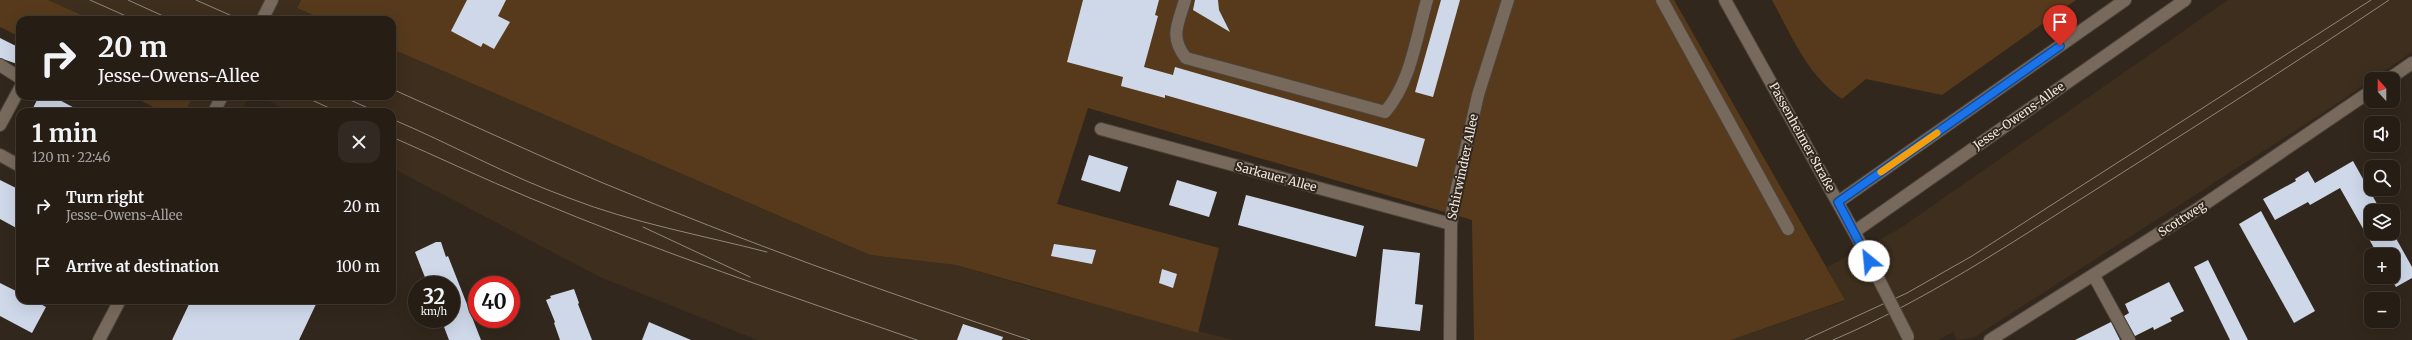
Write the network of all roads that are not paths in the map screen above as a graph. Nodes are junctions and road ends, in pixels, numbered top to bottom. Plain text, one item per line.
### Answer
1 (272, 0) edge
2 (1185, 0) edge
3 (1427, 0) edge
4 (1508, 0) edge
5 (1662, 0) edge
6 (1725, 0) edge
7 (2125, 0) edge
8 (2185, 0) edge
9 (264, 16) edge
10 (2412, 63) edge
11 (0, 65) edge
12 (2399, 72) edge
13 (16, 75) edge
14 (16, 95) edge
15 (2364, 96) edge
16 (0, 125) edge
17 (1101, 129) dead end
18 (0, 155) edge
19 (16, 164) edge
20 (1838, 202) junction
21 (1451, 224) junction
22 (1788, 229) dead end
23 (1854, 232) junction
24 (2094, 276) junction
25 (118, 304) edge
26 (99, 340) edge
27 (1450, 340) edge
28 (1910, 340) edge
29 (1990, 340) edge
30 (2129, 340) edge

1 - 9 street
2 - 3 street
4 - 21 street, Schirwindter Allee
5 - 22 street
6 - 20 street, Passenheimer Straße
7 - 20 street
8 - 23 street, Jesse-Owens-Allee
10 - 12 street
11 - 13 street
14 - 16 street
15 - 24 street, Scottweg
17 - 21 street, Sarkauer Allee
18 - 19 street
20 - 23 street, Passenheimer Straße
21 - 27 street, Schirwindter Allee
23 - 28 street, Passenheimer Straße, bridge
24 - 29 street, Scottweg
24 - 30 street
25 - 26 street

